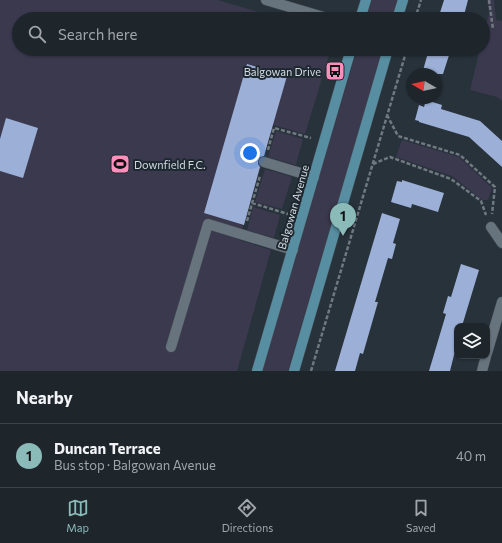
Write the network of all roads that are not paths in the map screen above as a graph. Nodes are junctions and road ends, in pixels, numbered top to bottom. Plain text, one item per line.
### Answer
1 (266, 0) edge
2 (366, 0) edge
3 (403, 0) edge
4 (306, 12) edge
5 (362, 12) edge
6 (399, 12) edge
7 (349, 56) edge
8 (386, 56) edge
9 (264, 162) dead end
10 (314, 176) junction
11 (491, 227) road end
12 (502, 243) edge
13 (293, 250) junction
14 (502, 302) edge
15 (490, 343) edge
16 (171, 347) dead end
17 (485, 359) edge
18 (257, 371) edge
19 (294, 371) edge
20 (482, 371) edge

1 - 4 street
2 - 5 street
3 - 6 street
7 - 10 street, Balgowan Avenue
8 - 19 street
9 - 10 street
10 - 13 street, Balgowan Avenue
11 - 12 street
13 - 16 street
13 - 18 street, Balgowan Avenue
14 - 15 street
17 - 20 street

